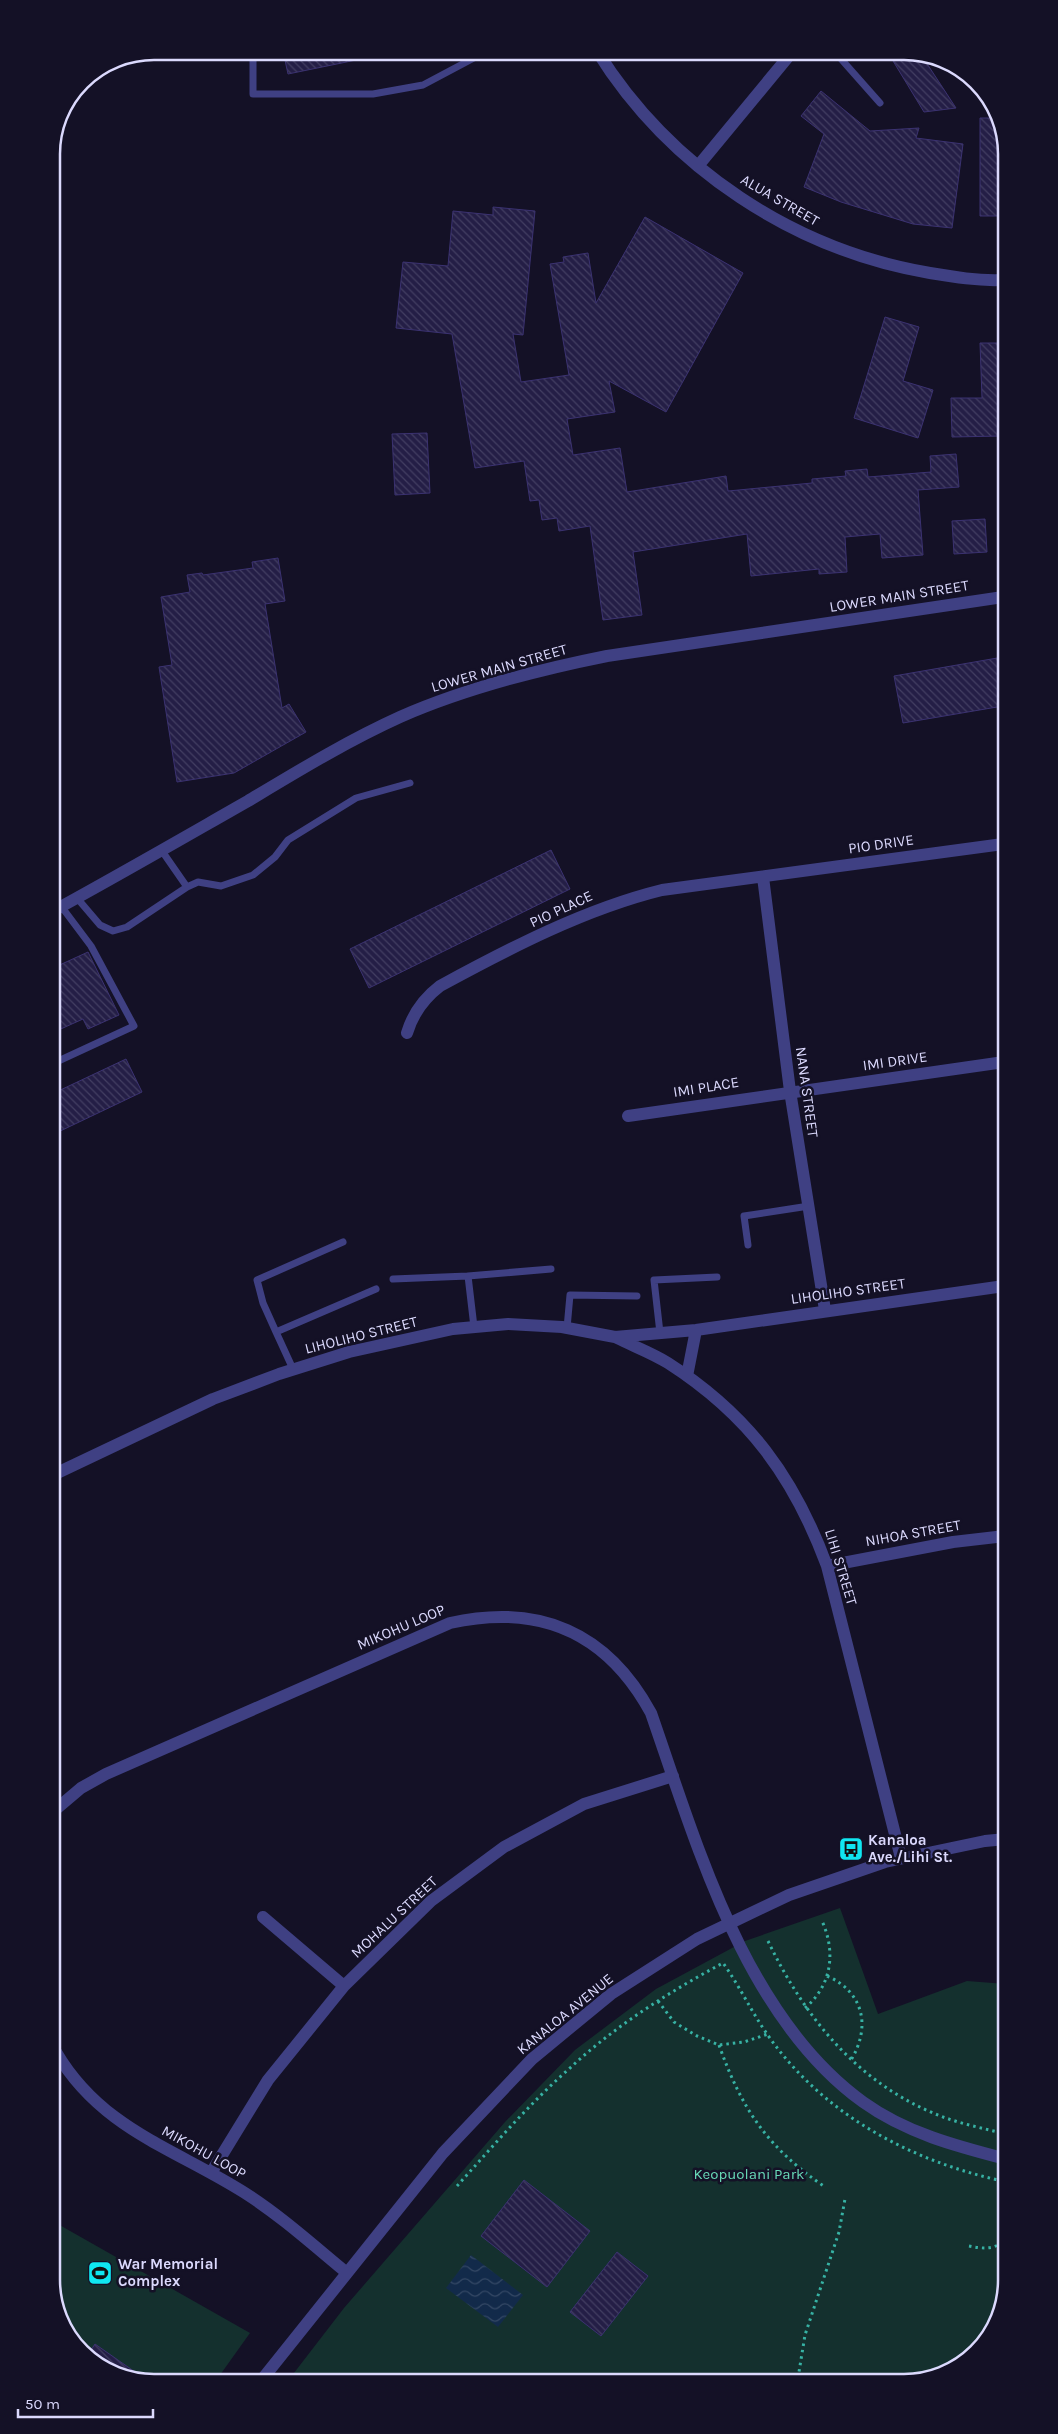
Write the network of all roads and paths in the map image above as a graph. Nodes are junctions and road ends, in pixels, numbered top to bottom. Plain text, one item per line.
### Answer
1 (253, 60) edge
2 (603, 60) edge
3 (786, 60) edge
4 (841, 60) edge
5 (467, 61) edge
6 (880, 103) dead end
7 (698, 166) junction
8 (998, 280) edge
9 (998, 598) edge
10 (410, 783) dead end
11 (998, 845) edge
12 (162, 851) junction
13 (763, 877) junction
14 (187, 887) junction
15 (77, 898) junction
16 (60, 907) edge
17 (60, 912) edge
18 (407, 1033) dead end
19 (60, 1060) edge
20 (998, 1063) edge
21 (790, 1091) junction
22 (628, 1116) dead end
23 (809, 1206) junction
24 (343, 1242) dead end
25 (748, 1245) dead end
26 (551, 1269) dead end
27 (468, 1276) junction
28 (716, 1277) dead end
29 (393, 1278) dead end
30 (998, 1287) edge
31 (376, 1289) dead end
32 (637, 1296) dead end
33 (826, 1310) junction
34 (474, 1327) junction
35 (567, 1328) junction
36 (696, 1330) junction
37 (276, 1332) junction
38 (660, 1333) junction
39 (615, 1337) junction
40 (293, 1369) junction
41 (687, 1376) junction
42 (60, 1472) edge
43 (998, 1537) edge
44 (827, 1566) junction
45 (673, 1776) junction
46 (60, 1806) edge
47 (998, 1840) edge
48 (901, 1858) junction
49 (263, 1917) dead end
50 (822, 1921) dead end
51 (728, 1924) junction
52 (768, 1942) dead end
53 (723, 1963) dead end
54 (827, 1976) junction
55 (344, 1986) junction
56 (658, 2002) junction
57 (805, 2008) junction
58 (768, 2034) dead end
59 (719, 2046) junction
60 (60, 2058) edge
61 (851, 2060) junction
62 (998, 2132) edge
63 (998, 2157) edge
64 (211, 2173) junction
65 (457, 2186) dead end
66 (824, 2187) dead end
67 (845, 2198) dead end
68 (998, 2245) edge
69 (969, 2246) dead end
70 (346, 2272) junction
71 (266, 2374) edge
72 (799, 2374) edge

1 - 5 lane
2 - 7 street, ALUA STREET
3 - 7 street
4 - 6 lane
7 - 8 street, ALUA STREET
9 - 12 street, LOWER MAIN STREET
10 - 14 lane
11 - 13 street, PIO DRIVE
12 - 14 lane
12 - 15 street, LOWER MAIN STREET
13 - 18 street, PIO PLACE
13 - 21 street, NANA STREET
14 - 15 lane
15 - 16 street, LOWER MAIN STREET
17 - 19 lane
20 - 21 street, IMI DRIVE
21 - 22 street, IMI PLACE
21 - 23 street, NANA STREET
23 - 25 lane
23 - 33 street, NANA STREET
24 - 37 lane
26 - 27 lane
27 - 29 lane
27 - 34 lane
28 - 38 lane
30 - 33 street, LIHOLIHO STREET
31 - 37 lane
32 - 35 lane
33 - 36 street, LIHOLIHO STREET
34 - 35 street, LIHOLIHO STREET
34 - 40 street, LIHOLIHO STREET
35 - 39 street, LIHOLIHO STREET
36 - 38 street, LIHOLIHO STREET
36 - 41 street
37 - 40 lane
38 - 39 street, LIHOLIHO STREET
39 - 41 street, LIHI STREET
40 - 42 street, LIHOLIHO STREET
41 - 44 street, LIHI STREET
43 - 44 street, NIHOA STREET
44 - 48 street, LIHI STREET
45 - 46 street, MIKOHU LOOP
45 - 51 street, MIKOHU LOOP
45 - 55 street, MOHALU STREET
47 - 48 street, KANALOA AVENUE
48 - 51 street, KANALOA AVENUE
49 - 55 street
50 - 54 path
51 - 63 street, MIKOHU LOOP
51 - 70 street, KANALOA AVENUE
52 - 57 path
53 - 56 path
54 - 57 path
54 - 61 path
55 - 64 street, MOHALU STREET
56 - 59 path
56 - 65 path
57 - 61 path
58 - 59 path
59 - 66 path
60 - 64 street, MIKOHU LOOP
61 - 62 path
64 - 70 street, MIKOHU LOOP
67 - 72 path
68 - 69 path
70 - 71 street, KANALOA AVENUE

